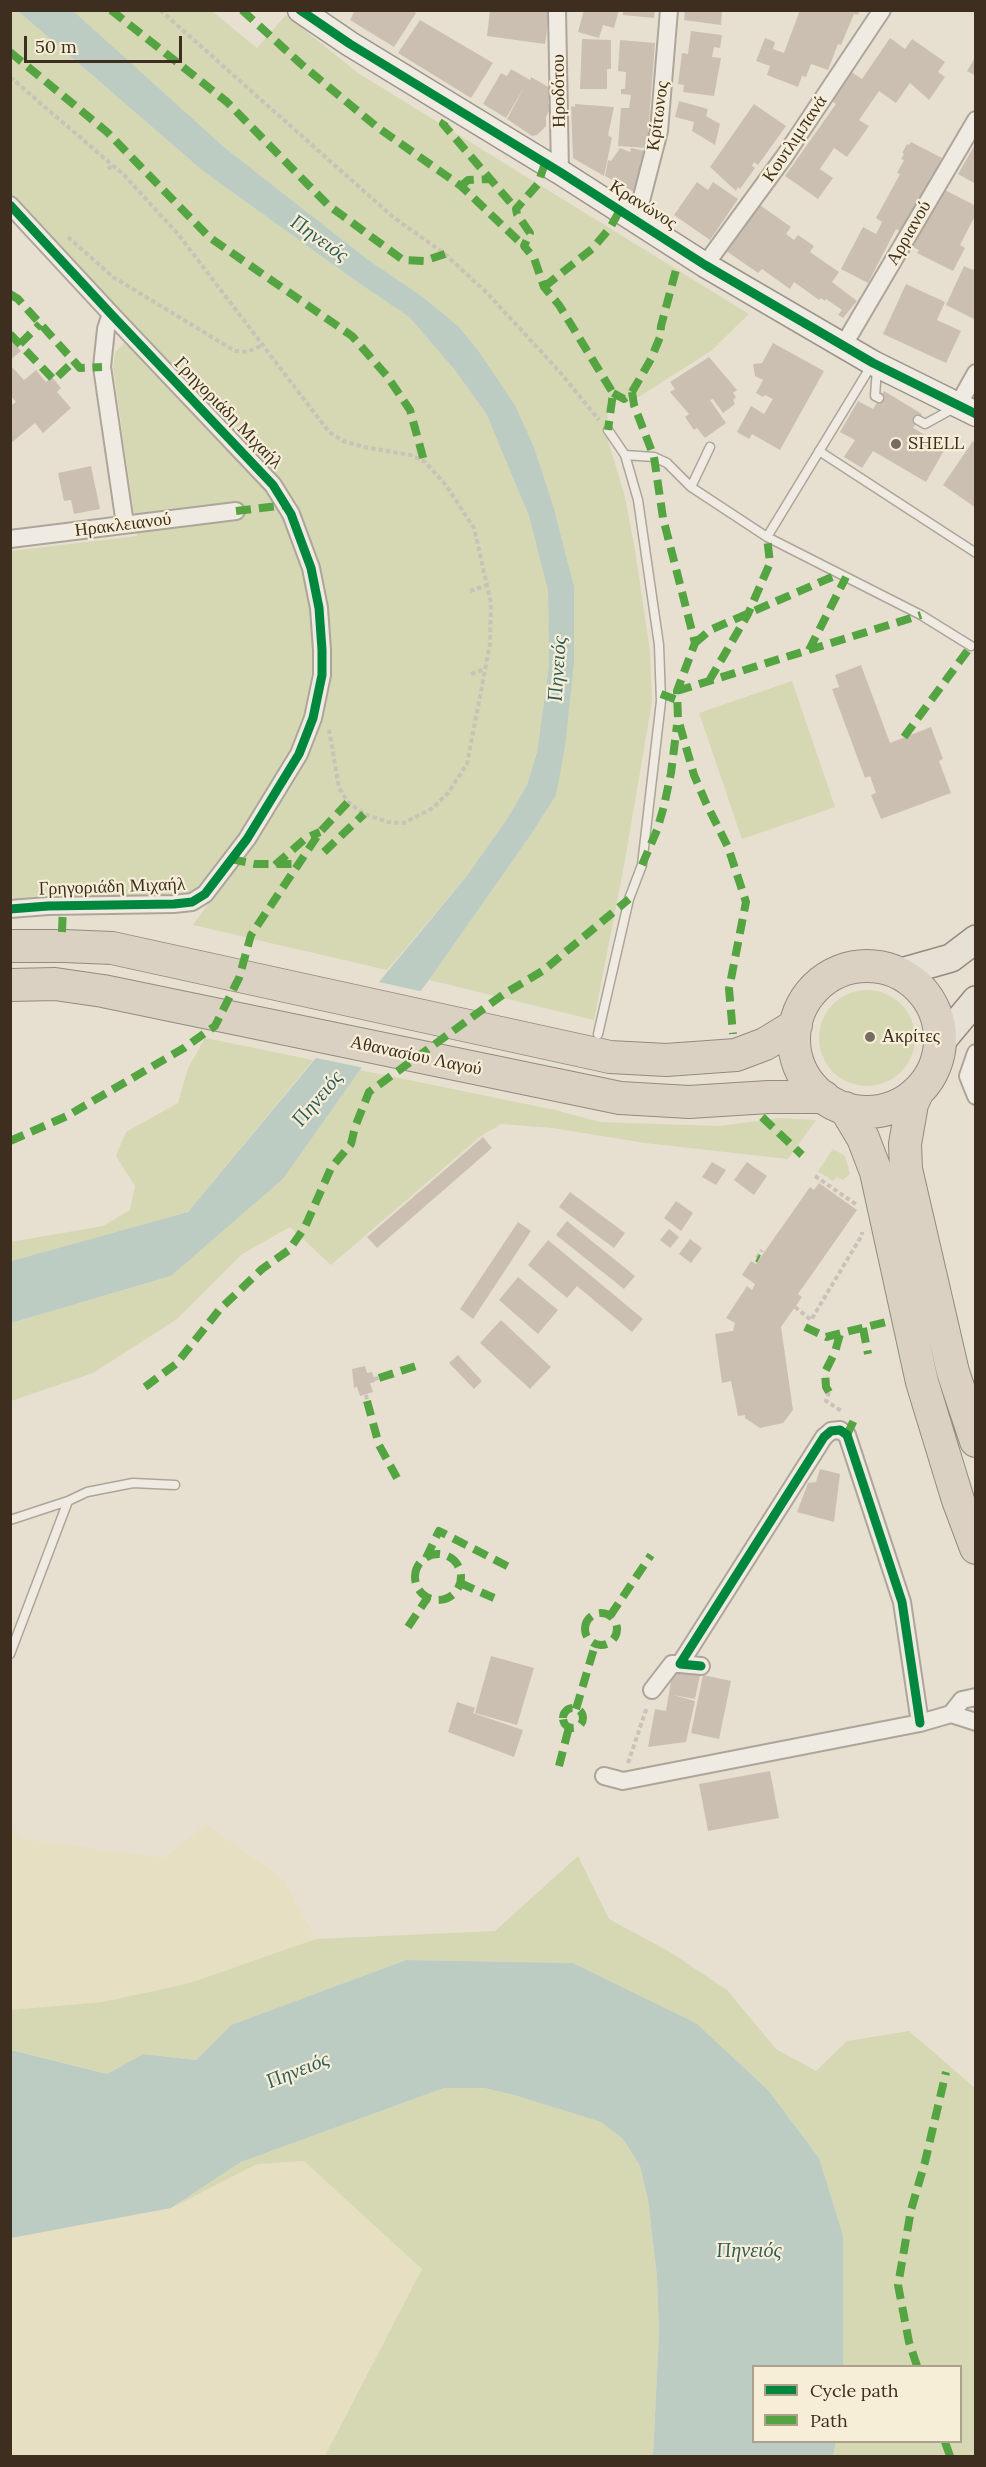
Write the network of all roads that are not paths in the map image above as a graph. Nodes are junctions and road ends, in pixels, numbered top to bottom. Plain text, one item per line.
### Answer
1 (557, 10) edge
2 (669, 10) edge
3 (882, 10) edge
4 (301, 11) edge
5 (975, 120) edge
6 (560, 172) junction
7 (10, 205) edge
8 (636, 220) junction
9 (705, 265) junction
10 (111, 314) junction
11 (843, 345) junction
12 (875, 364) junction
13 (975, 373) edge
14 (879, 398) dead end
15 (966, 410) edge
16 (918, 420) dead end
17 (608, 430) road end
18 (710, 447) dead end
19 (819, 451) junction
20 (625, 455) junction
21 (691, 486) junction
22 (236, 511) dead end
23 (125, 524) junction
24 (767, 537) junction
25 (10, 539) edge
26 (975, 553) edge
27 (974, 644) edge
28 (10, 909) edge
29 (975, 939) edge
30 (10, 946) edge
31 (898, 973) junction
32 (10, 985) edge
33 (975, 1000) edge
34 (796, 1025) junction
35 (940, 1043) junction
36 (594, 1044) junction
37 (975, 1053) edge
38 (918, 1091) junction
39 (975, 1096) edge
40 (835, 1102) junction
41 (975, 1441) edge
42 (176, 1485) dead end
43 (68, 1501) junction
44 (10, 1520) edge
45 (975, 1548) edge
46 (10, 1654) edge
47 (680, 1664) junction
48 (701, 1666) dead end
49 (652, 1690) road end
50 (975, 1697) edge
51 (951, 1714) junction
52 (975, 1722) edge
53 (920, 1723) junction
54 (604, 1776) dead end

1 - 6 street, Ηροδότου
2 - 8 street, Κρίτωνος
3 - 9 street, Κουτλιμπανά
4 - 6 street, Κρανώνος
5 - 11 street, Αρριανού
6 - 8 street, Κρανώνος
7 - 10 street, Γρηγοριάδη Μιχαήλ
8 - 9 street, Κρανώνος
9 - 11 street, Κρανώνος
10 - 23 street
10 - 28 street, Γρηγοριάδη Μιχαήλ
11 - 12 street, Κρανώνος
12 - 14 lane
12 - 15 street, Κρανώνος
12 - 19 lane
13 - 15 street
15 - 16 lane
17 - 20 lane
18 - 21 lane
19 - 24 lane
19 - 26 lane
20 - 21 lane
20 - 36 lane
21 - 24 lane
22 - 23 street, Ηρακλειανού
23 - 25 street, Ηρακλειανού
24 - 27 lane
29 - 31 main road
30 - 36 highway
31 - 34 highway
31 - 35 highway
32 - 40 highway, Αθανασίου Λαγού
33 - 35 main road
34 - 36 highway
34 - 40 highway
35 - 38 highway
37 - 39 street
38 - 40 highway
38 - 41 highway
40 - 45 highway
42 - 43 lane
43 - 44 lane
43 - 46 lane
47 - 48 street
47 - 49 street
47 - 53 street
50 - 51 street
51 - 52 street
51 - 53 street
53 - 54 street

